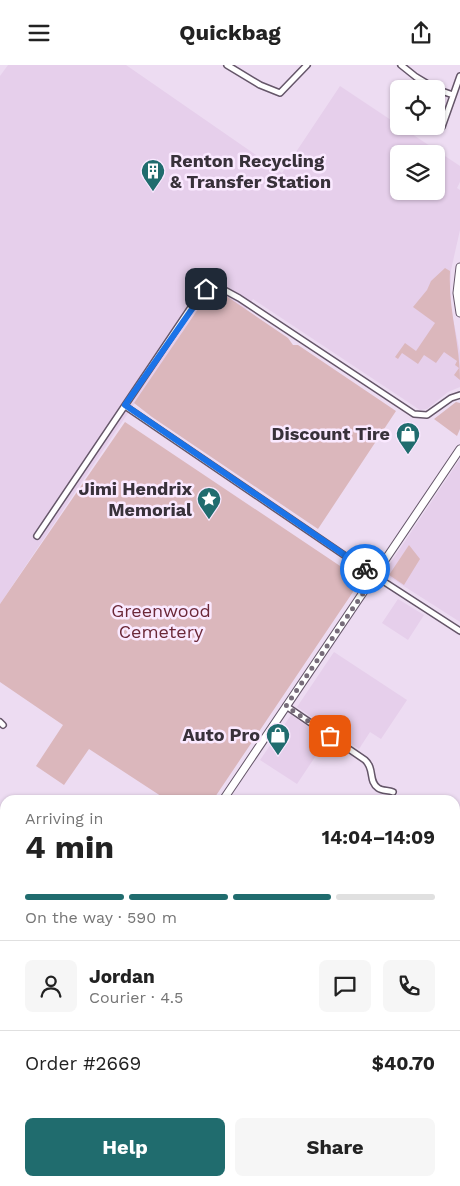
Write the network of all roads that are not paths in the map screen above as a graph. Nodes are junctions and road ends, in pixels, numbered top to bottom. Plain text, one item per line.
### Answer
1 (227, 65) edge
2 (307, 65) edge
3 (401, 65) edge
4 (460, 76) edge
5 (421, 80) edge
6 (445, 92) edge
7 (453, 95) junction
8 (445, 118) edge
9 (460, 267) edge
10 (196, 283) dead end
11 (210, 283) junction
12 (460, 313) edge
13 (460, 395) edge
14 (125, 405) junction
15 (460, 449) edge
16 (37, 536) dead end
17 (375, 576) junction
18 (460, 631) edge
19 (286, 706) junction
20 (393, 792) dead end
21 (226, 795) edge

1 - 2 street
3 - 5 street
4 - 7 street
6 - 7 street
7 - 8 street
9 - 12 main road
10 - 11 street
11 - 13 street
11 - 14 street
14 - 16 street
14 - 17 street
15 - 17 main road
17 - 18 street
17 - 19 main road
19 - 20 street
19 - 21 main road

